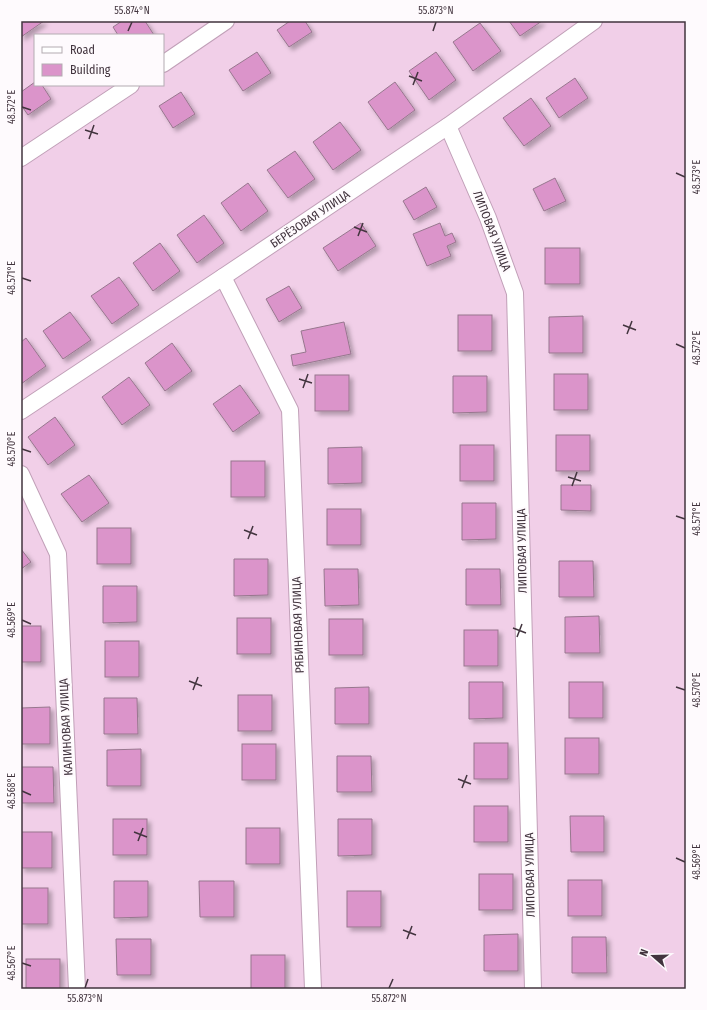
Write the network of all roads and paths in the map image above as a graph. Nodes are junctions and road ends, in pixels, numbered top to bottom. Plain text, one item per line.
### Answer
1 (226, 21) edge
2 (594, 21) edge
3 (164, 63) edge
4 (129, 86) edge
5 (448, 126) junction
6 (21, 158) edge
7 (223, 277) junction
8 (21, 411) edge
9 (21, 474) edge
10 (77, 989) edge
11 (313, 989) edge
12 (533, 989) edge

1 - 3 street
2 - 5 street, БЕРЁЗОВАЯ УЛИЦА
4 - 6 street
5 - 7 street, БЕРЁЗОВАЯ УЛИЦА
5 - 12 street, ЛИПОВАЯ УЛИЦА
7 - 8 street, БЕРЁЗОВАЯ УЛИЦА
7 - 11 street, РЯБИНОВАЯ УЛИЦА
9 - 10 street, КАЛИНОВАЯ УЛИЦА

